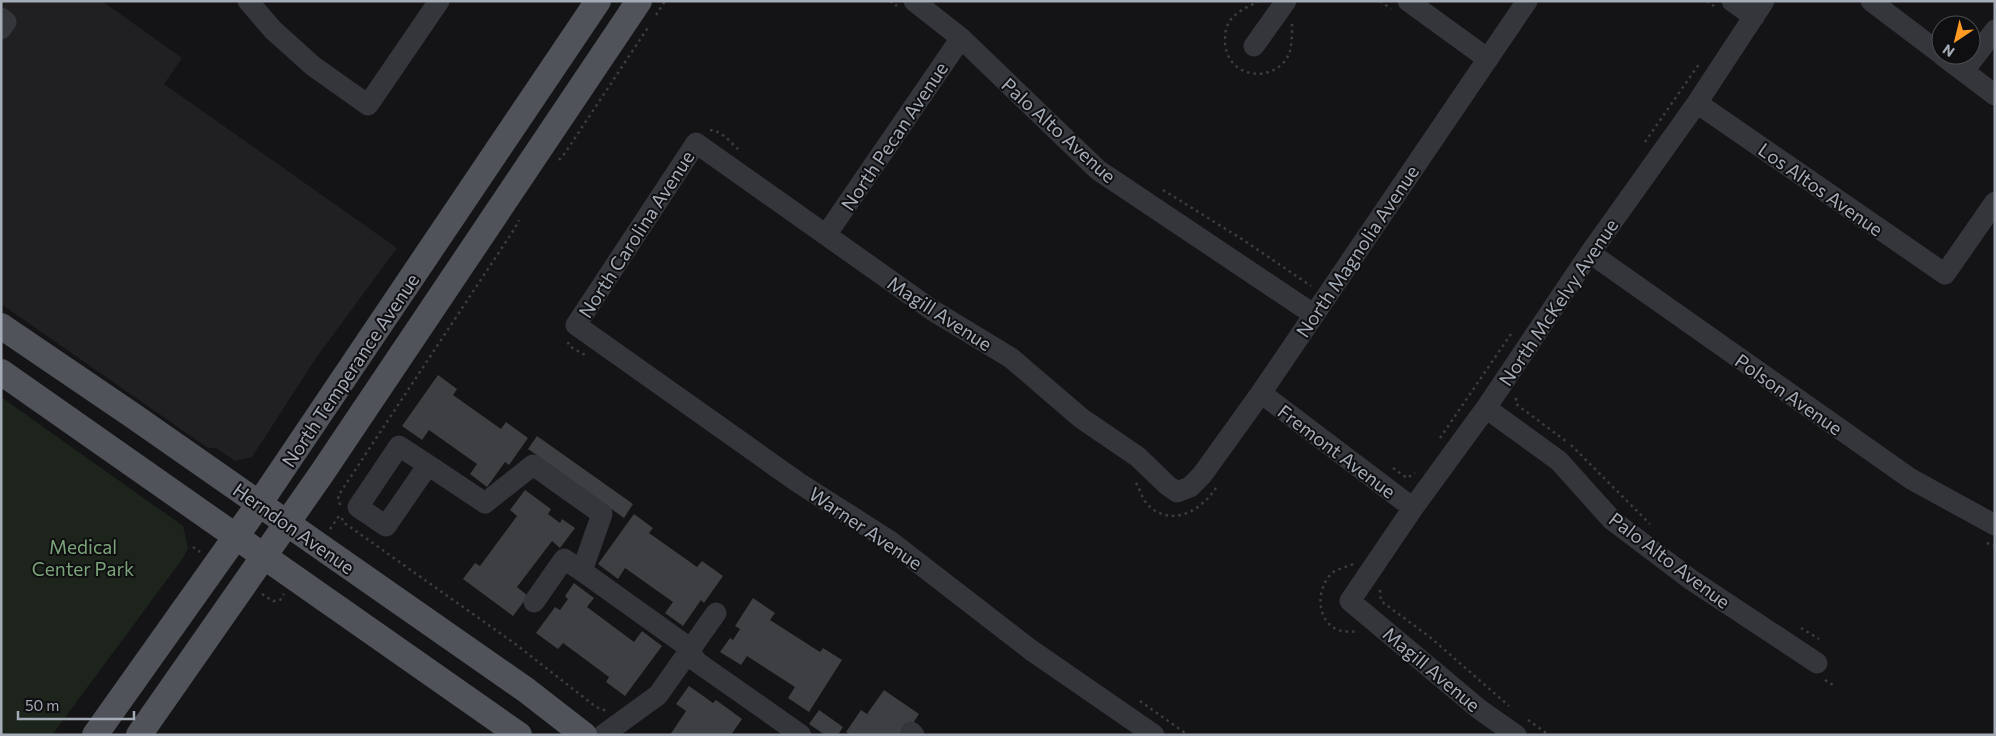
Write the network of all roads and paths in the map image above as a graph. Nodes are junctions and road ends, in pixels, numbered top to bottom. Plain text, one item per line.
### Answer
1 (248, 1) edge
2 (439, 1) edge
3 (598, 1) edge
4 (639, 1) edge
5 (665, 1) edge
6 (890, 1) edge
7 (1286, 1) edge
8 (1380, 1) edge
9 (1527, 1) edge
10 (1707, 1) edge
11 (1870, 1) edge
12 (906, 4) edge
13 (1727, 6) edge
14 (1402, 7) edge
15 (1759, 9) edge
16 (1, 18) edge
17 (1, 29) edge
18 (1995, 30) edge
19 (961, 38) junction
20 (1254, 46) dead end
21 (1931, 47) edge
22 (1488, 58) junction
23 (1702, 59) dead end
24 (1955, 65) edge
25 (1964, 72) junction
26 (1995, 95) edge
27 (1697, 103) junction
28 (701, 137) junction
29 (1641, 148) dead end
30 (744, 153) dead end
31 (553, 165) dead end
32 (1156, 186) dead end
33 (1995, 202) edge
34 (522, 212) dead end
35 (826, 235) junction
36 (1590, 253) junction
37 (1318, 284) dead end
38 (1313, 314) junction
39 (1, 326) edge
40 (1517, 326) dead end
41 (571, 332) junction
42 (594, 360) dead end
43 (1, 372) edge
44 (1261, 393) junction
45 (1515, 393) dead end
46 (1486, 408) junction
47 (1438, 440) dead end
48 (428, 465) dead end
49 (1391, 467) dead end
50 (1416, 472) dead end
51 (1177, 492) joint
52 (259, 504) junction
53 (1413, 508) junction
54 (287, 524) junction
55 (1651, 525) dead end
56 (1991, 528) edge
57 (237, 536) junction
58 (1995, 546) edge
59 (265, 556) junction
60 (582, 571) junction
61 (1380, 589) dead end
62 (1350, 601) joint
63 (534, 602) dead end
64 (716, 614) dead end
65 (1794, 625) dead end
66 (1819, 639) dead end
67 (690, 652) junction
68 (1817, 663) dead end
69 (1138, 700) dead end
70 (1510, 707) dead end
71 (620, 714) junction
72 (1521, 726) edge
73 (95, 735) edge
74 (139, 735) edge
75 (519, 735) edge
76 (584, 735) edge
77 (603, 735) edge
78 (801, 735) edge
79 (1154, 735) edge
80 (1188, 735) edge
81 (1549, 735) edge

1 - 2 street
3 - 52 main road, North Temperance Avenue
4 - 54 main road, North Temperance Avenue
5 - 31 path
6 - 12 path
7 - 20 street
8 - 14 path
9 - 22 street, North Magnolia Avenue
10 - 13 path
11 - 21 street
12 - 19 street, Palo Alto Avenue
13 - 15 street
14 - 22 street
15 - 27 street, North McKelvy Avenue
16 - 17 street
18 - 25 street
19 - 35 street, North Pecan Avenue
19 - 38 street, Palo Alto Avenue
22 - 38 street, North Magnolia Avenue
23 - 29 path
24 - 25 street
25 - 26 street
27 - 33 street, Los Altos Avenue
27 - 36 street, North McKelvy Avenue
28 - 30 path
28 - 35 street, Magill Avenue
28 - 41 street, North Carolina Avenue
32 - 37 path
34 - 71 path
35 - 51 street, Magill Avenue
36 - 46 street, North McKelvy Avenue
36 - 56 street, Polson Avenue
38 - 44 street, North Magnolia Avenue
39 - 52 main road, Herndon Avenue
40 - 47 path
41 - 42 path
41 - 79 street, Warner Avenue
43 - 57 main road, Herndon Avenue
44 - 51 street, North Magnolia Avenue
44 - 53 street, Fremont Avenue
45 - 55 path
46 - 53 street, North McKelvy Avenue
46 - 68 street, Palo Alto Avenue
48 - 60 street
49 - 50 path
52 - 54 main road, Herndon Avenue
52 - 57 main road, North Temperance Avenue
53 - 62 street, North McKelvy Avenue
54 - 59 main road, North Temperance Avenue
54 - 76 main road, Herndon Avenue
56 - 58 path
57 - 59 main road, Herndon Avenue
57 - 73 main road, North Temperance Avenue
59 - 74 main road, North Temperance Avenue
59 - 75 main road, Herndon Avenue
60 - 63 street
60 - 67 street
61 - 70 path
62 - 72 street, Magill Avenue
64 - 67 street
65 - 66 path
67 - 71 street
67 - 78 street
69 - 80 path
71 - 77 street
72 - 81 path

